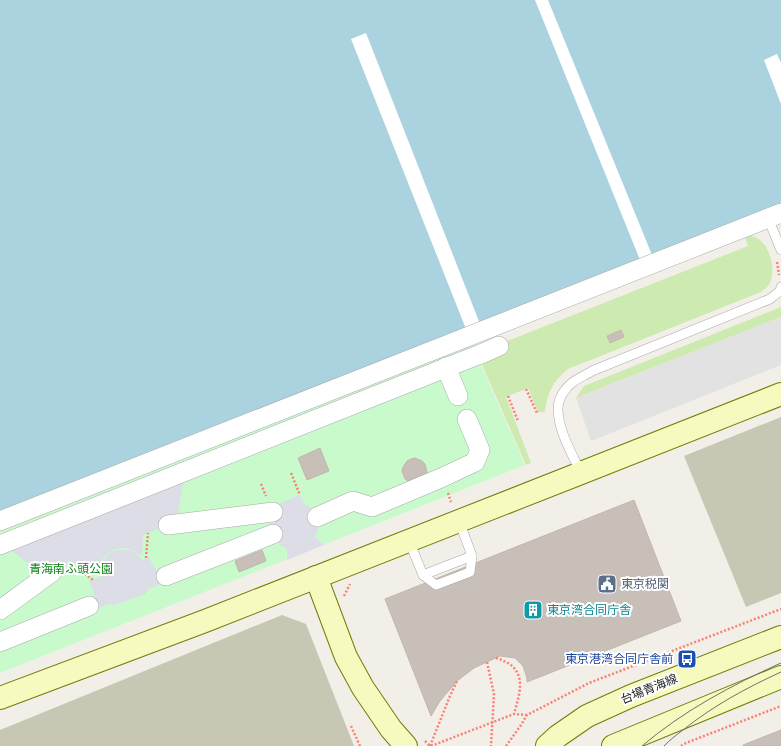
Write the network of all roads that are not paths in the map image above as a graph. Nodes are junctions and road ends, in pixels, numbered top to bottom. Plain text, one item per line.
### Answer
1 (775, 215) edge
2 (781, 250) edge
3 (781, 287) edge
4 (499, 346) dead end
5 (446, 367) junction
6 (781, 394) edge
7 (458, 396) dead end
8 (467, 419) dead end
9 (581, 473) junction
10 (273, 512) dead end
11 (317, 517) dead end
12 (0, 521) edge
13 (459, 521) junction
14 (168, 525) dead end
15 (272, 534) dead end
16 (409, 541) junction
17 (0, 545) edge
18 (472, 556) junction
19 (52, 572) dead end
20 (422, 575) junction
21 (166, 576) dead end
22 (316, 577) junction
23 (89, 606) dead end
24 (0, 610) edge
25 (781, 637) edge
26 (0, 642) edge
27 (781, 677) edge
28 (0, 698) edge
29 (413, 741) edge
30 (547, 746) edge
31 (613, 746) edge

1 - 2 lane
1 - 12 street
3 - 9 lane
4 - 5 street
5 - 7 street
5 - 17 street
6 - 9 street
8 - 11 street
9 - 13 street
10 - 14 street
13 - 16 street
13 - 18 lane
15 - 21 street
16 - 20 lane
16 - 22 street
18 - 20 lane
18 - 20 lane
19 - 24 street
22 - 28 street
22 - 29 street
23 - 26 street
25 - 30 street, 台場青海線
27 - 31 street

